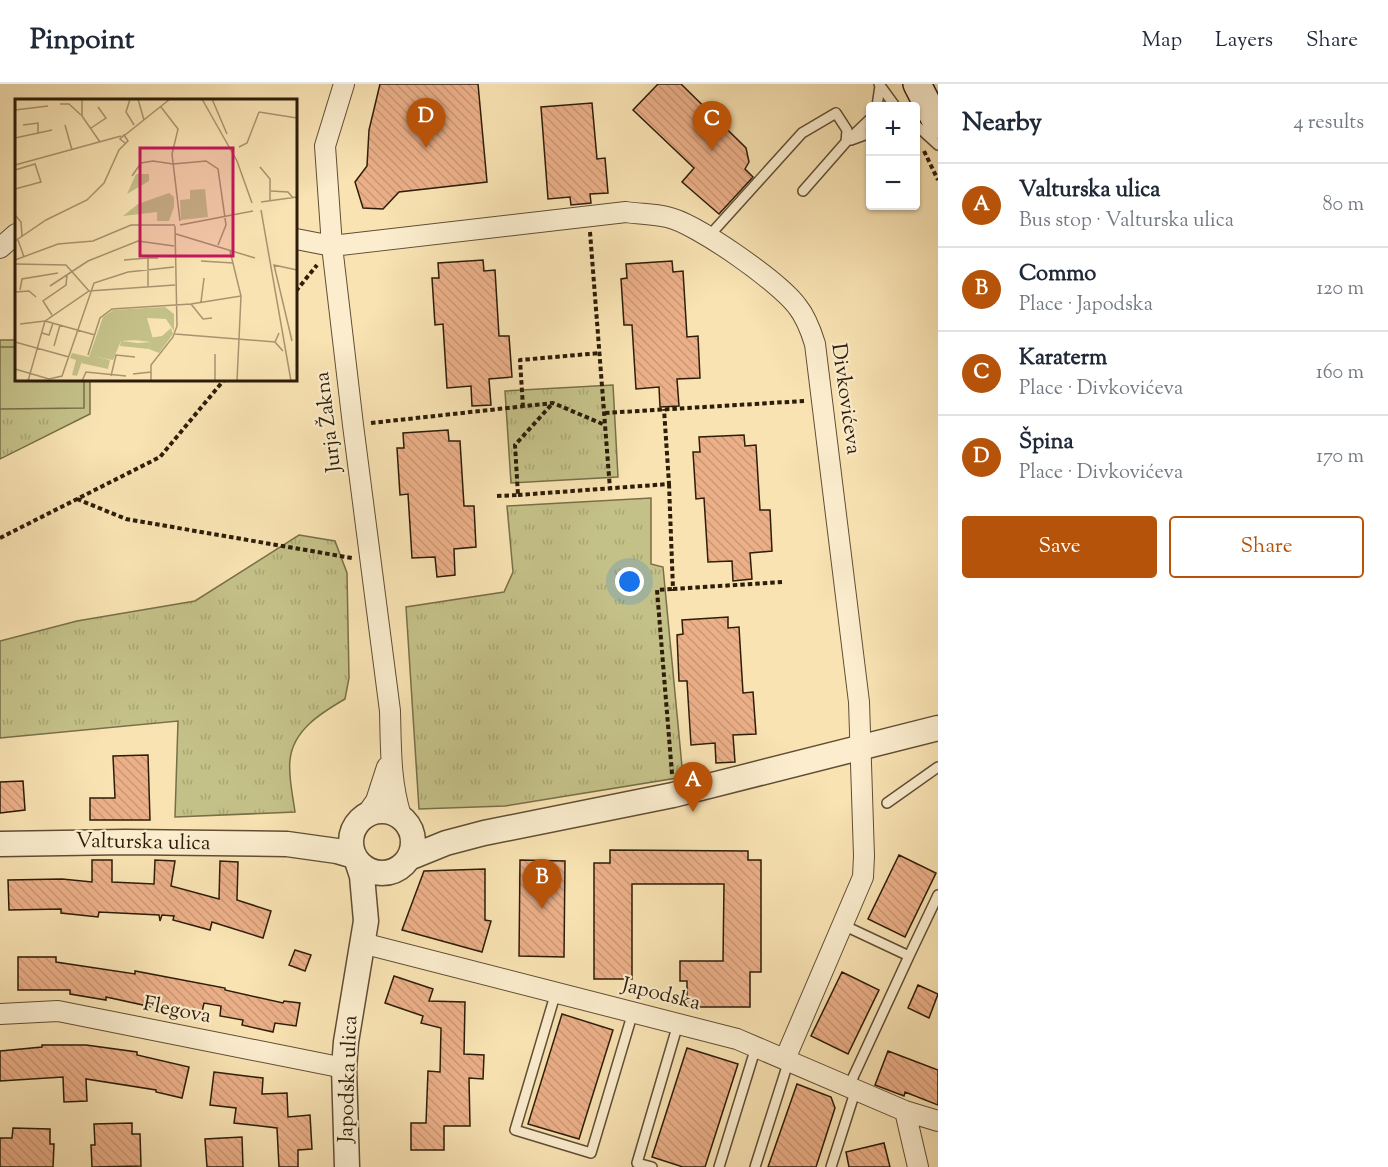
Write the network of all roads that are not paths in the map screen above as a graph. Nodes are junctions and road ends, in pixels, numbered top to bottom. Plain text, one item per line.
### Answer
1 (344, 84) edge
2 (917, 84) edge
3 (879, 85) edge
4 (877, 102) edge
5 (892, 102) edge
6 (866, 123) edge
7 (938, 125) edge
8 (920, 129) edge
9 (866, 134) edge
10 (846, 142) junction
11 (938, 145) edge
12 (804, 191) dead end
13 (15, 235) edge
14 (709, 236) junction
15 (297, 239) edge
16 (332, 246) junction
17 (0, 248) edge
18 (938, 728) edge
19 (860, 747) junction
20 (390, 755) junction
21 (938, 767) edge
22 (887, 803) dead end
23 (362, 817) junction
24 (404, 820) junction
25 (484, 833) junction
26 (0, 844) edge
27 (287, 844) junction
28 (355, 859) junction
29 (402, 864) junction
30 (938, 895) edge
31 (843, 925) junction
32 (364, 932) junction
33 (909, 956) junction
34 (556, 992) junction
35 (633, 1012) junction
36 (0, 1014) edge
37 (678, 1024) junction
38 (756, 1047) junction
39 (787, 1060) junction
40 (344, 1068) junction
41 (852, 1088) junction
42 (905, 1111) junction
43 (938, 1121) edge
44 (347, 1167) edge
45 (652, 1167) edge
46 (718, 1167) edge
47 (755, 1167) edge
48 (831, 1167) edge
49 (918, 1167) edge

1 - 16 street, Jurja Žakna
2 - 7 main road
3 - 4 lane
3 - 5 lane
6 - 10 lane
8 - 11 lane
9 - 10 lane
10 - 12 lane
10 - 14 lane
13 - 17 street
14 - 16 street, Divkovićeva
14 - 19 street, Divkovićeva
15 - 16 street, Divkovićeva
16 - 20 street, Jurja Žakna
18 - 19 street
19 - 25 street
19 - 31 street, Divkovićeva
20 - 23 street, Jurja Žakna
20 - 24 street, Jurja Žakna
21 - 22 lane
23 - 24 street
23 - 27 street, Valturska ulica
23 - 28 street
24 - 25 street
24 - 29 street
25 - 29 street
26 - 27 street, Valturska ulica
27 - 28 street, Valturska ulica
28 - 29 street
28 - 32 street, Japodska ulica
29 - 32 street, Japodska ulica
30 - 33 lane
31 - 33 lane
31 - 39 street, Divkovićeva
32 - 34 street, Japodska
32 - 40 street, Japodska ulica
33 - 41 lane
34 - 35 street, Japodska
34 - 35 lane
35 - 37 street, Japodska
36 - 40 street, Flegova
37 - 38 street, Japodska
37 - 45 lane
38 - 39 street, Japodska
38 - 46 lane
39 - 41 street, Japodska
39 - 47 lane
40 - 44 street, Japodska ulica
41 - 42 street, Japodska
41 - 48 lane
42 - 43 street, Japodska
42 - 49 street

